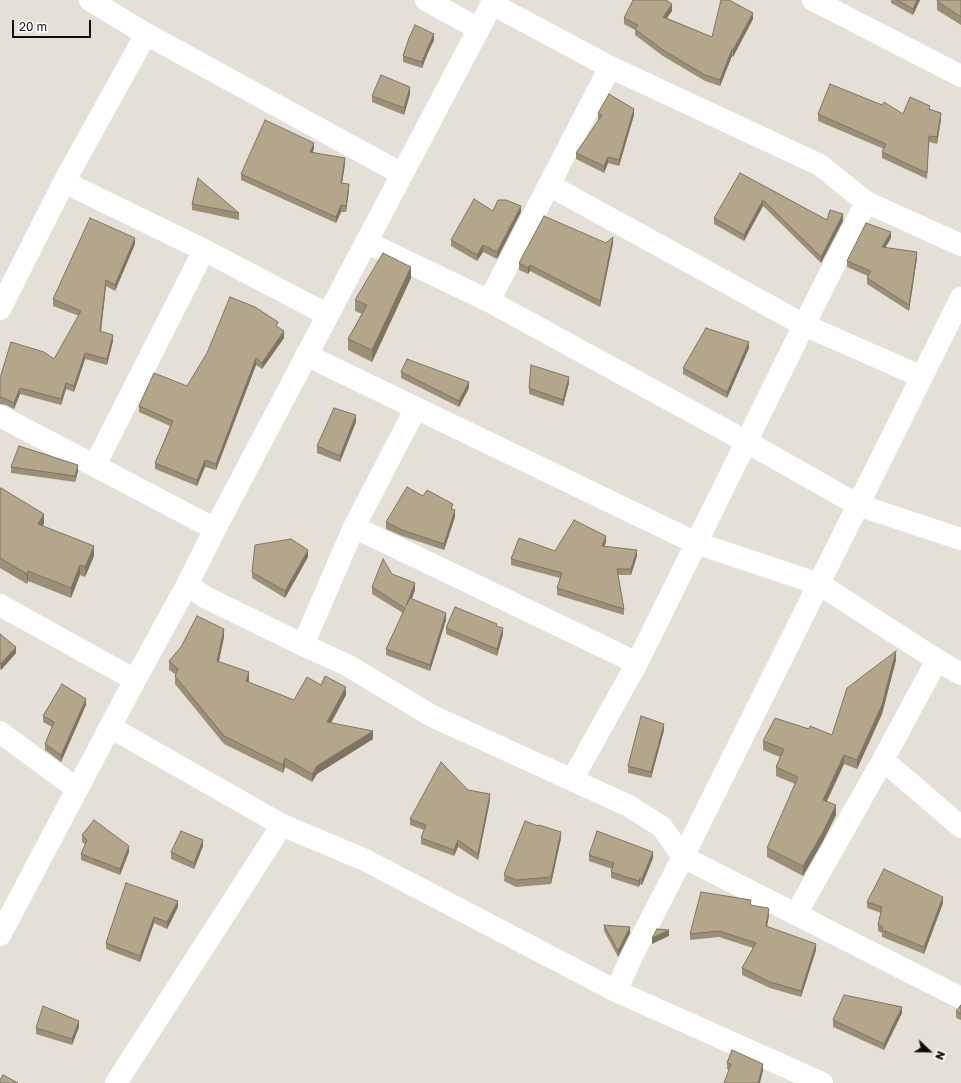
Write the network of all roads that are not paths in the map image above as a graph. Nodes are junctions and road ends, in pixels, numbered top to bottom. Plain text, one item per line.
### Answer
1 (90, 0) edge
2 (426, 0) edge
3 (813, 0) edge
4 (493, 2) edge
5 (479, 29) junction
6 (146, 34) junction
7 (610, 67) junction
8 (961, 76) edge
9 (402, 174) junction
10 (64, 182) junction
11 (549, 185) junction
12 (866, 202) junction
13 (366, 242) junction
14 (961, 245) edge
15 (204, 250) junction
16 (961, 298) edge
17 (489, 301) junction
18 (0, 309) edge
19 (328, 314) junction
20 (804, 325) junction
21 (306, 355) junction
22 (922, 377) junction
23 (416, 408) junction
24 (0, 416) edge
25 (747, 442) junction
26 (94, 466) junction
27 (858, 505) junction
28 (354, 526) junction
29 (214, 529) junction
30 (961, 539) edge
31 (696, 543) junction
32 (819, 584) junction
33 (187, 585) junction
34 (0, 605) edge
35 (303, 645) junction
36 (937, 660) junction
37 (637, 663) junction
38 (961, 674) edge
39 (135, 680) junction
40 (110, 727) junction
41 (0, 732) edge
42 (883, 760) junction
43 (572, 780) junction
44 (77, 789) junction
45 (282, 825) junction
46 (961, 827) edge
47 (683, 857) junction
48 (796, 914) junction
49 (0, 935) edge
50 (616, 991) junction
51 (961, 998) edge
52 (116, 1083) edge
53 (822, 1083) edge

1 - 6 street
2 - 5 street
3 - 8 street
4 - 5 street
4 - 7 street
5 - 9 street
6 - 9 street
6 - 10 street
7 - 11 street
7 - 12 street
9 - 13 street
10 - 15 street
10 - 18 street
11 - 17 street
11 - 20 street
12 - 14 street
12 - 20 street
13 - 17 street
13 - 19 street
15 - 19 street
15 - 26 street
16 - 22 street
17 - 25 street
19 - 21 street
20 - 22 street
20 - 25 street
21 - 23 street
21 - 29 street
22 - 27 street
23 - 28 street
23 - 31 street
24 - 26 street
25 - 27 street
25 - 31 street
26 - 29 street
27 - 30 street
27 - 32 street
28 - 35 street
28 - 37 street
29 - 33 street
31 - 32 street
31 - 37 street
32 - 36 street
32 - 47 street
33 - 35 street
33 - 39 street
34 - 39 street
35 - 43 street
36 - 38 street
36 - 42 street
37 - 43 street
39 - 40 street
40 - 44 street
40 - 45 street
41 - 44 street
42 - 46 street
42 - 48 street
43 - 47 street
44 - 49 street
45 - 50 street
45 - 52 street
47 - 48 street
47 - 50 street
48 - 51 street
50 - 53 street

